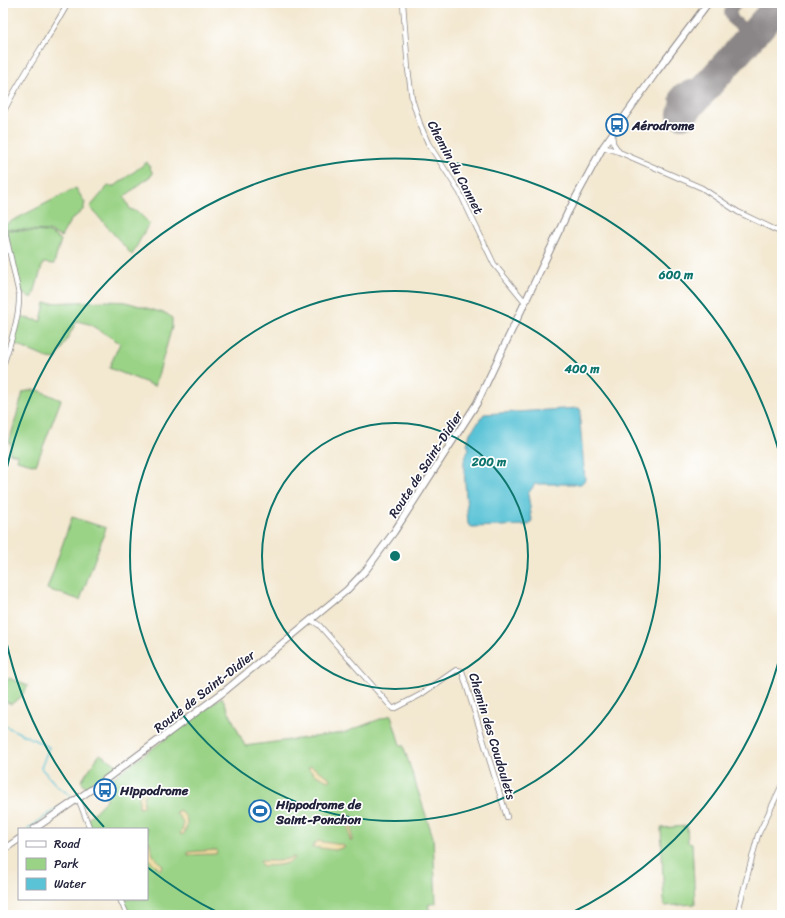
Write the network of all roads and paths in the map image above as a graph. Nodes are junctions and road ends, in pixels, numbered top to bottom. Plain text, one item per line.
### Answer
1 (68, 3) edge
2 (403, 3) edge
3 (708, 3) edge
4 (3, 112) edge
5 (612, 133) junction
6 (604, 146) junction
7 (617, 151) junction
8 (3, 223) edge
9 (782, 233) edge
10 (525, 302) junction
11 (3, 366) edge
12 (311, 620) junction
13 (782, 786) edge
14 (78, 798) junction
15 (507, 817) dead end
16 (35, 828) edge
17 (90, 828) edge
18 (18, 840) edge
19 (3, 850) edge
20 (120, 900) edge
21 (127, 915) edge
22 (737, 915) edge

1 - 4 street
2 - 10 street, Chemin du Cannet
3 - 5 main road, Route de Saint-Didier
5 - 6 main road, Route de Saint-Didier
5 - 7 street
6 - 7 street
6 - 10 main road, Route de Saint-Didier
7 - 9 street
8 - 11 street
10 - 12 main road, Route de Saint-Didier
12 - 14 main road, Route de Saint-Didier
12 - 15 street, Chemin des Coudoulets
13 - 22 street
14 - 16 main road, Route de Saint-Didier
14 - 17 street
18 - 19 main road
20 - 21 street

